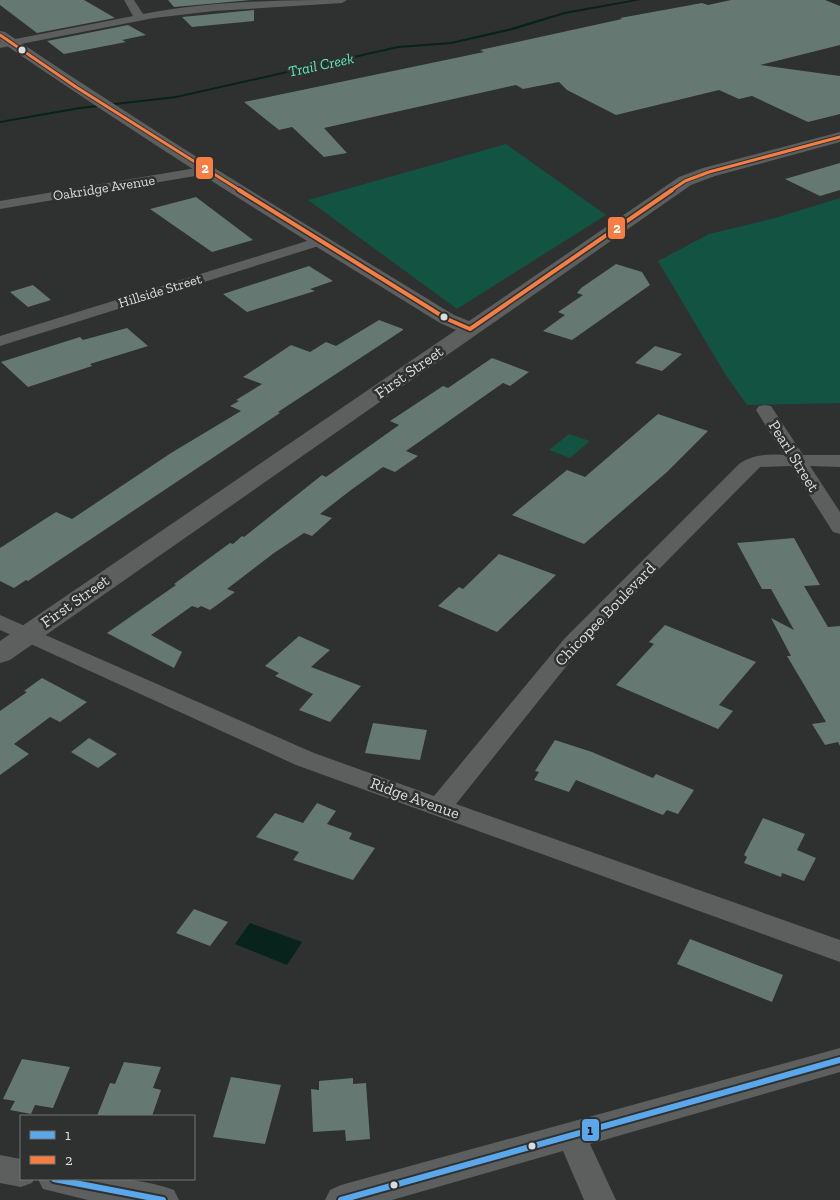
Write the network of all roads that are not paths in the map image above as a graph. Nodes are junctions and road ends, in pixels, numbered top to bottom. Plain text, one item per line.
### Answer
1 (129, 0) edge
2 (342, 0) edge
3 (141, 18) junction
4 (4, 41) edge
5 (840, 137) edge
6 (208, 170) junction
7 (0, 205) edge
8 (320, 241) junction
9 (470, 328) junction
10 (0, 341) edge
11 (765, 410) dead end
12 (796, 460) junction
13 (840, 461) edge
14 (840, 528) edge
15 (0, 622) edge
16 (27, 635) junction
17 (0, 654) edge
18 (439, 807) junction
19 (840, 951) edge
20 (840, 1060) edge
21 (571, 1135) junction
22 (0, 1168) edge
23 (20, 1173) edge
24 (59, 1180) edge
25 (163, 1200) edge
26 (341, 1200) edge
27 (600, 1200) edge

1 - 3 street
2 - 3 street
3 - 4 street
4 - 6 street
5 - 9 street, First Street
6 - 7 street, Oakridge Avenue
6 - 8 street
8 - 9 street
8 - 10 street, Hillside Street
9 - 16 street, First Street
11 - 12 street, Pearl Street
12 - 13 street, Chicopee Boulevard
12 - 14 street, Pearl Street
12 - 18 street, Chicopee Boulevard
15 - 16 street, Ridge Avenue
16 - 17 street, First Street
16 - 18 street, Ridge Avenue
18 - 19 street, Ridge Avenue
20 - 21 street
21 - 26 street
21 - 27 street
22 - 23 street
24 - 25 street

